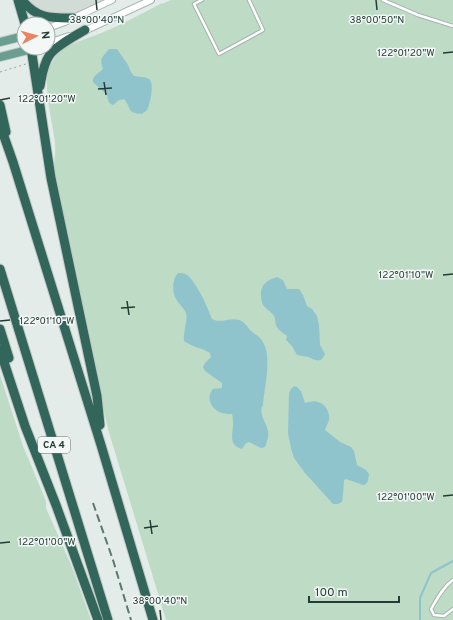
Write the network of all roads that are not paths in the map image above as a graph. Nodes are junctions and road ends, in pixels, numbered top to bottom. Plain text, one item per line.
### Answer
1 (18, 0) edge
2 (22, 0) edge
3 (112, 0) edge
4 (151, 0) edge
5 (202, 0) edge
6 (249, 0) edge
7 (383, 0) edge
8 (23, 16) edge
9 (73, 18) junction
10 (56, 25) edge
11 (453, 26) edge
12 (85, 30) junction
13 (16, 38) edge
14 (56, 40) edge
15 (0, 42) edge
16 (16, 52) edge
17 (33, 56) edge
18 (0, 57) edge
19 (39, 95) junction
20 (0, 105) edge
21 (0, 125) edge
22 (13, 162) junction
23 (0, 269) edge
24 (0, 329) edge
25 (0, 350) edge
26 (102, 445) junction
27 (35, 453) junction
28 (453, 580) edge
29 (453, 609) edge
30 (98, 620) edge
31 (108, 620) edge
32 (153, 620) edge

1 - 8 highway
2 - 9 highway
3 - 9 street
4 - 12 street
5 - 6 lane
7 - 11 lane
9 - 10 street
12 - 14 street
12 - 19 highway
13 - 15 main road
16 - 18 main road
17 - 19 highway
19 - 26 highway
20 - 22 highway
21 - 22 highway
22 - 26 highway
23 - 31 highway, CA 4
24 - 27 highway
25 - 27 highway
26 - 32 highway
27 - 30 highway
28 - 29 lane

